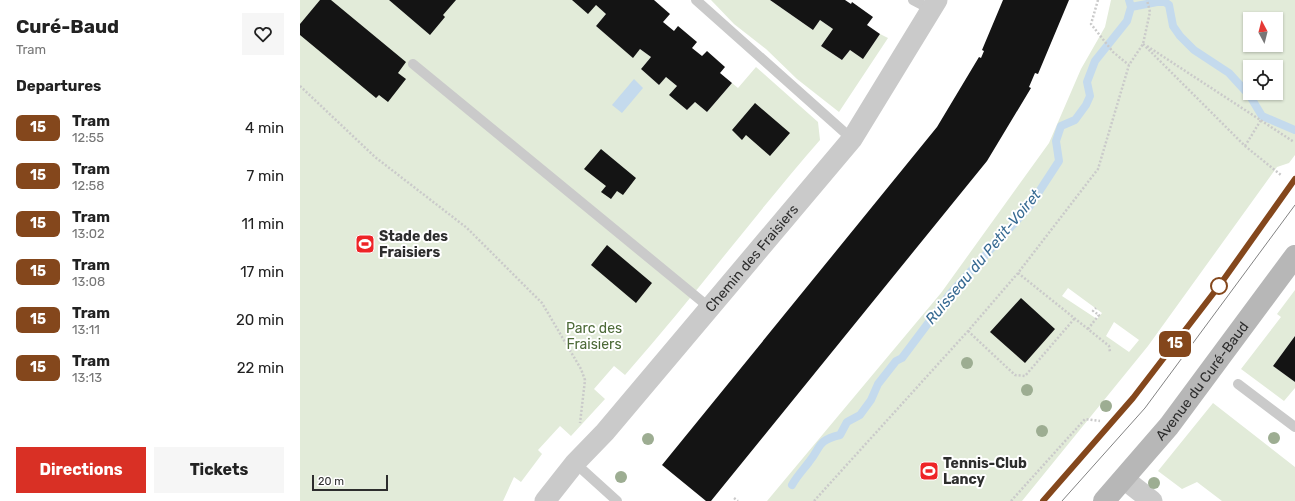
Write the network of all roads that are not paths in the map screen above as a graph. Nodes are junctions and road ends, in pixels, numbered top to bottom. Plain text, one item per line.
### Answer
1 (696, 0) edge
2 (913, 0) edge
3 (934, 5) edge
4 (413, 64) dead end
5 (852, 139) junction
6 (1295, 256) edge
7 (710, 308) junction
8 (1238, 384) dead end
9 (1295, 427) edge
10 (575, 463) junction
11 (1124, 479) junction
12 (545, 501) edge
13 (617, 501) edge
14 (1104, 501) edge
15 (1152, 501) edge

1 - 5 lane
2 - 3 lane
3 - 5 street, Chemin des Fraisiers
4 - 7 lane
5 - 7 street, Chemin des Fraisiers
6 - 11 street, Avenue du Curé-Baud
7 - 10 street, Chemin des Fraisiers
8 - 9 lane
10 - 12 street, Chemin des Fraisiers
10 - 13 lane
11 - 14 street, Avenue du Curé-Baud
11 - 15 street

